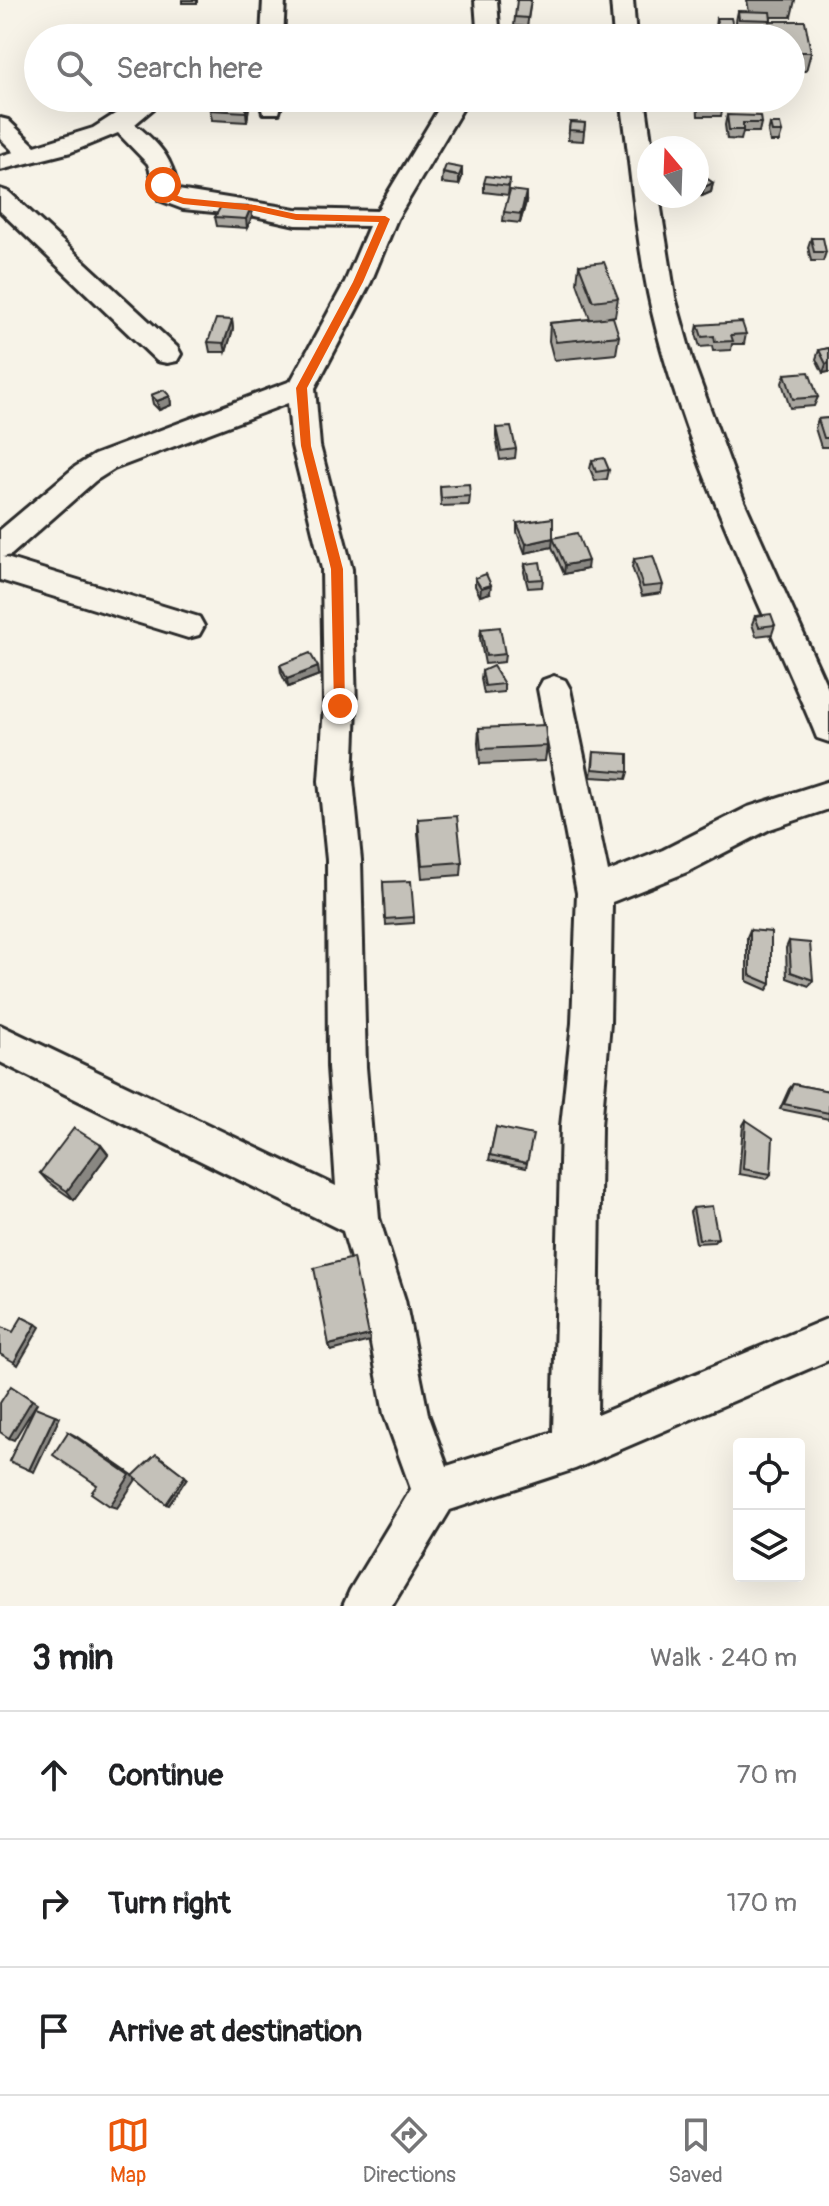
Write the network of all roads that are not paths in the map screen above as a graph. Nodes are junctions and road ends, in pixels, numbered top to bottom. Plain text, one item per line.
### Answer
1 (274, 0) edge
2 (486, 0) edge
3 (622, 0) edge
4 (271, 24) edge
5 (488, 24) edge
6 (624, 24) edge
7 (138, 112) edge
8 (449, 112) edge
9 (635, 112) edge
10 (0, 125) edge
11 (123, 125) junction
12 (30, 155) junction
13 (0, 163) edge
14 (0, 197) edge
15 (385, 219) junction
16 (167, 354) dead end
17 (301, 388) junction
18 (0, 547) edge
19 (0, 568) edge
20 (188, 626) dead end
21 (554, 689) dead end
22 (829, 728) edge
23 (829, 795) edge
24 (595, 893) junction
25 (0, 1043) edge
26 (359, 1218) junction
27 (829, 1339) edge
28 (575, 1447) junction
29 (435, 1492) junction
30 (366, 1606) edge

1 - 4 street
2 - 5 street
3 - 6 street
7 - 11 street
8 - 15 street
9 - 22 street
10 - 12 street
11 - 12 street
11 - 15 street
12 - 13 street
14 - 16 street
15 - 17 street
17 - 18 street
17 - 26 street
19 - 20 street
21 - 24 street
23 - 24 street
24 - 28 street
25 - 26 street
26 - 29 street
27 - 28 street
28 - 29 street
29 - 30 street

